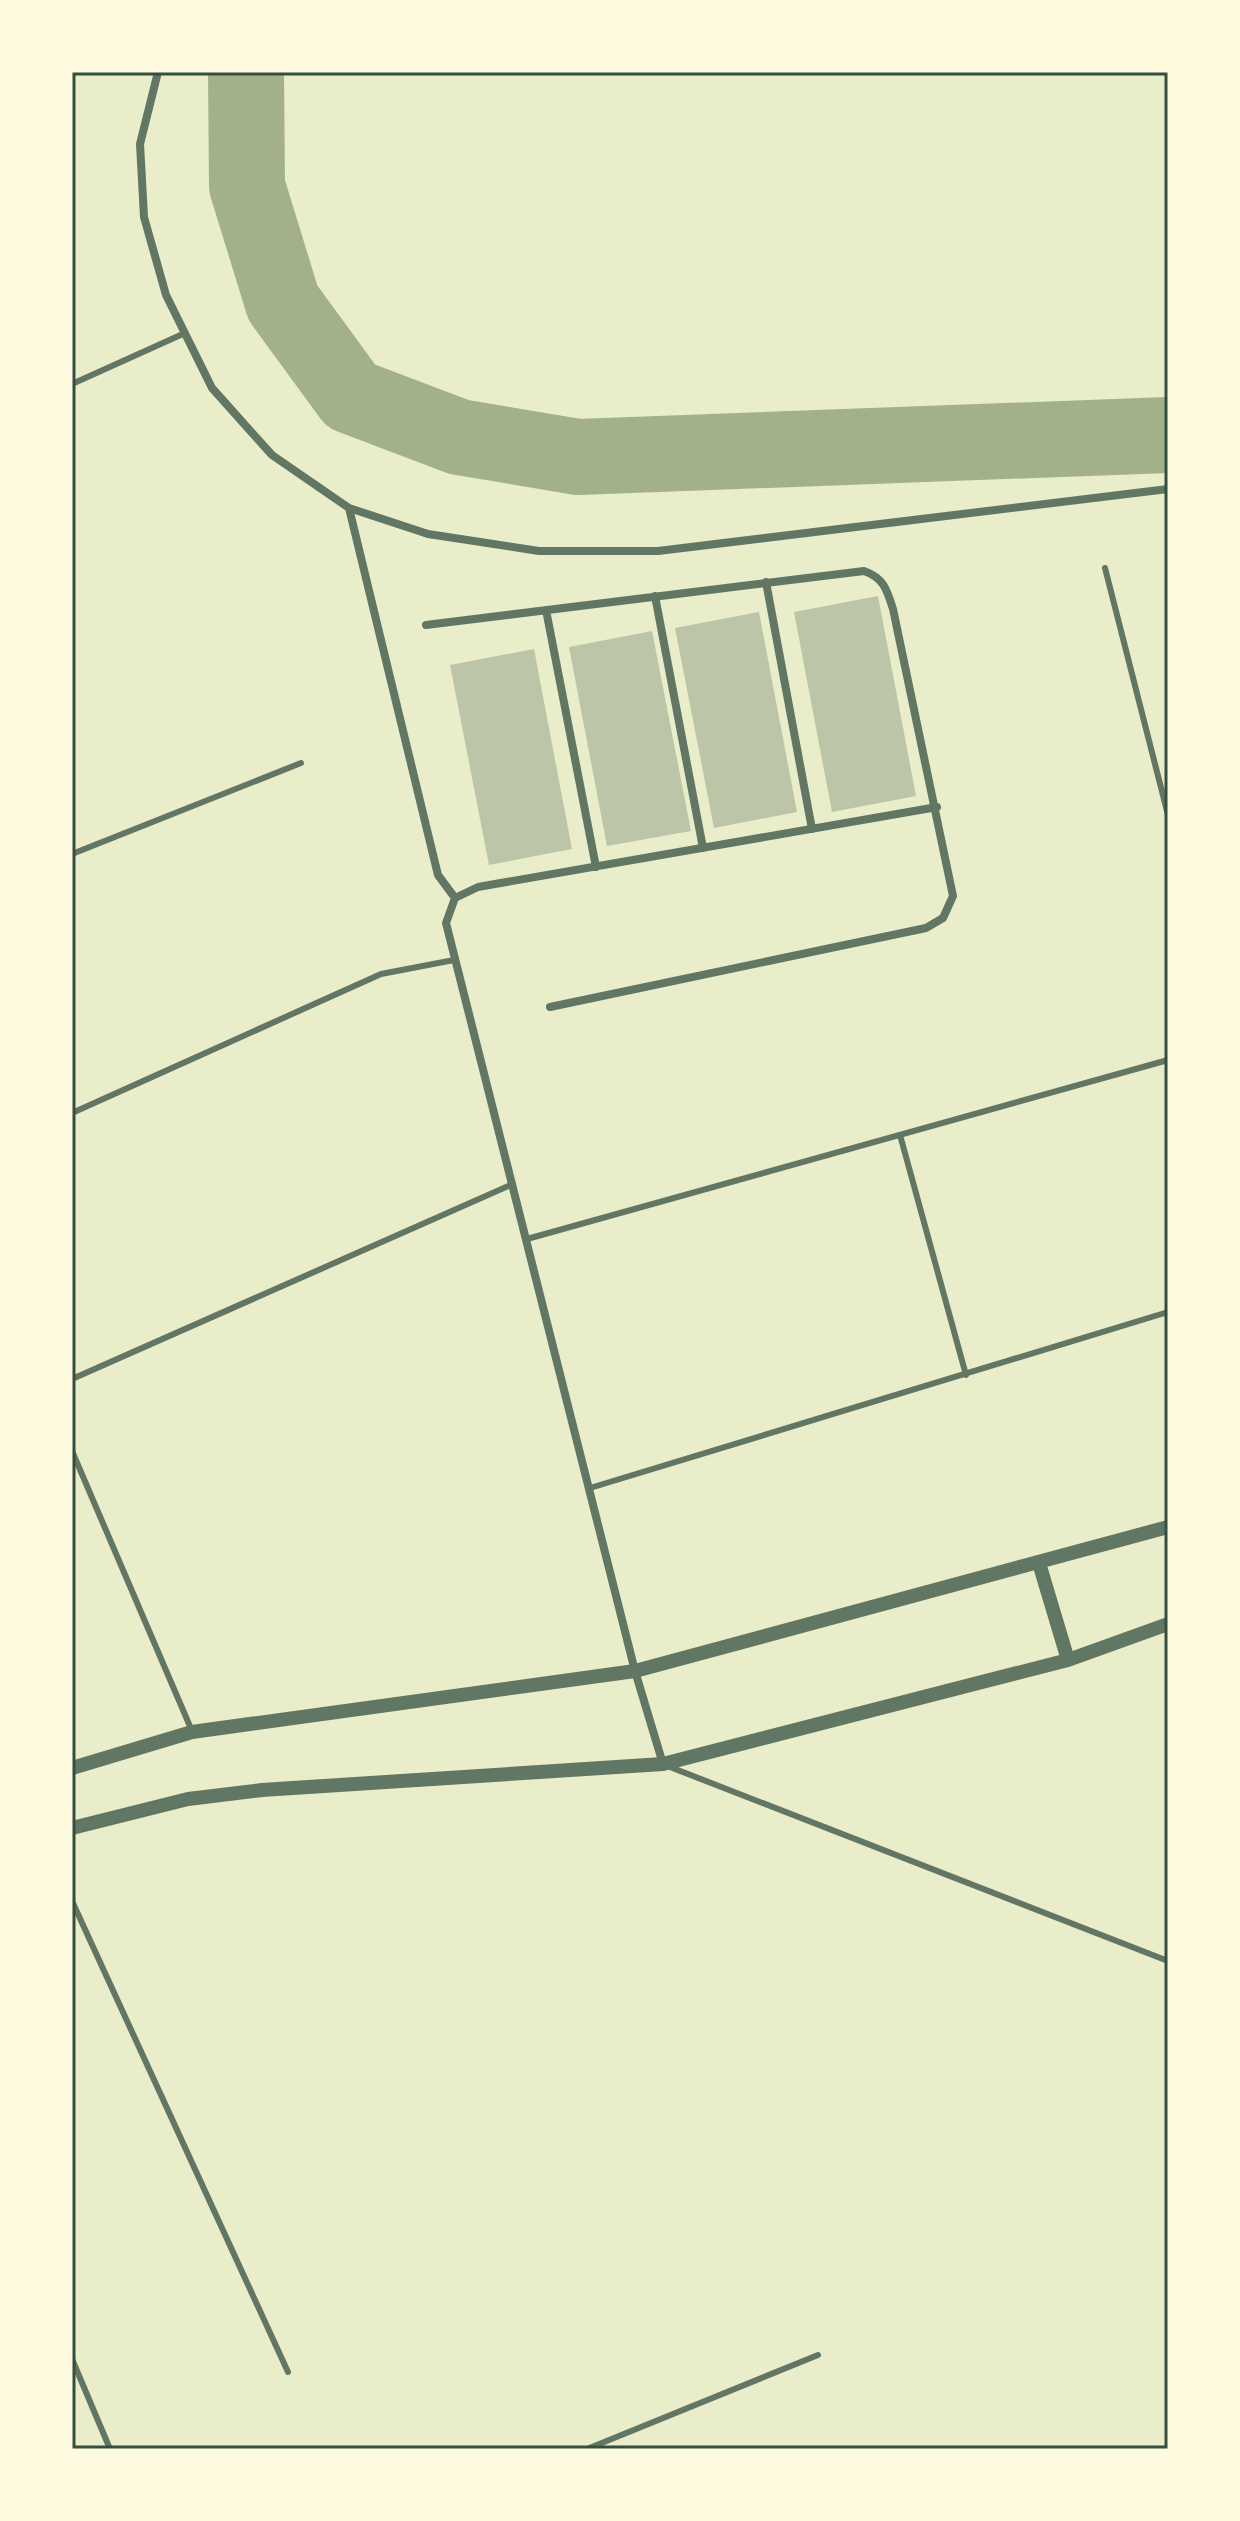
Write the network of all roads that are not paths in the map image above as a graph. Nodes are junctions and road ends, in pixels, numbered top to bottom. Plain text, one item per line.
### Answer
1 (158, 72) edge
2 (185, 333) junction
3 (72, 384) edge
4 (1168, 489) edge
5 (349, 508) junction
6 (1105, 568) dead end
7 (766, 582) junction
8 (655, 596) junction
9 (546, 610) junction
10 (426, 625) dead end
11 (301, 763) dead end
12 (937, 807) junction
13 (1168, 815) edge
14 (812, 829) junction
15 (703, 848) junction
16 (72, 854) edge
17 (596, 867) junction
18 (455, 898) junction
19 (454, 960) junction
20 (550, 1007) dead end
21 (1168, 1060) edge
22 (72, 1113) edge
23 (900, 1135) junction
24 (513, 1184) junction
25 (527, 1239) junction
26 (1168, 1312) edge
27 (966, 1375) junction
28 (72, 1379) edge
29 (72, 1451) edge
30 (590, 1488) junction
31 (1168, 1527) edge
32 (1039, 1563) junction
33 (1168, 1624) edge
34 (1068, 1660) junction
35 (635, 1671) junction
36 (192, 1732) junction
37 (663, 1764) junction
38 (72, 1768) edge
39 (72, 1828) edge
40 (72, 1901) edge
41 (1168, 1961) edge
42 (818, 2355) dead end
43 (72, 2359) edge
44 (288, 2372) dead end
45 (110, 2449) edge
46 (587, 2449) edge

1 - 2 street
2 - 3 lane
2 - 5 street
4 - 5 street
5 - 18 street
6 - 13 lane
7 - 8 street
7 - 12 street
7 - 14 street
8 - 9 street
8 - 15 street
9 - 10 street
9 - 17 street
11 - 16 lane
12 - 14 street
12 - 20 street
14 - 15 street
15 - 17 street
17 - 18 street
18 - 19 street
19 - 22 lane
19 - 24 street
21 - 23 lane
23 - 25 lane
23 - 27 lane
24 - 25 street
24 - 28 lane
25 - 30 street
26 - 27 lane
27 - 30 lane
29 - 36 lane
30 - 35 street
31 - 32 street
32 - 34 street
32 - 35 street
33 - 34 street
34 - 37 street
35 - 36 street
35 - 37 street
36 - 38 street
37 - 39 street
37 - 41 lane
40 - 44 lane
42 - 46 lane
43 - 45 lane

